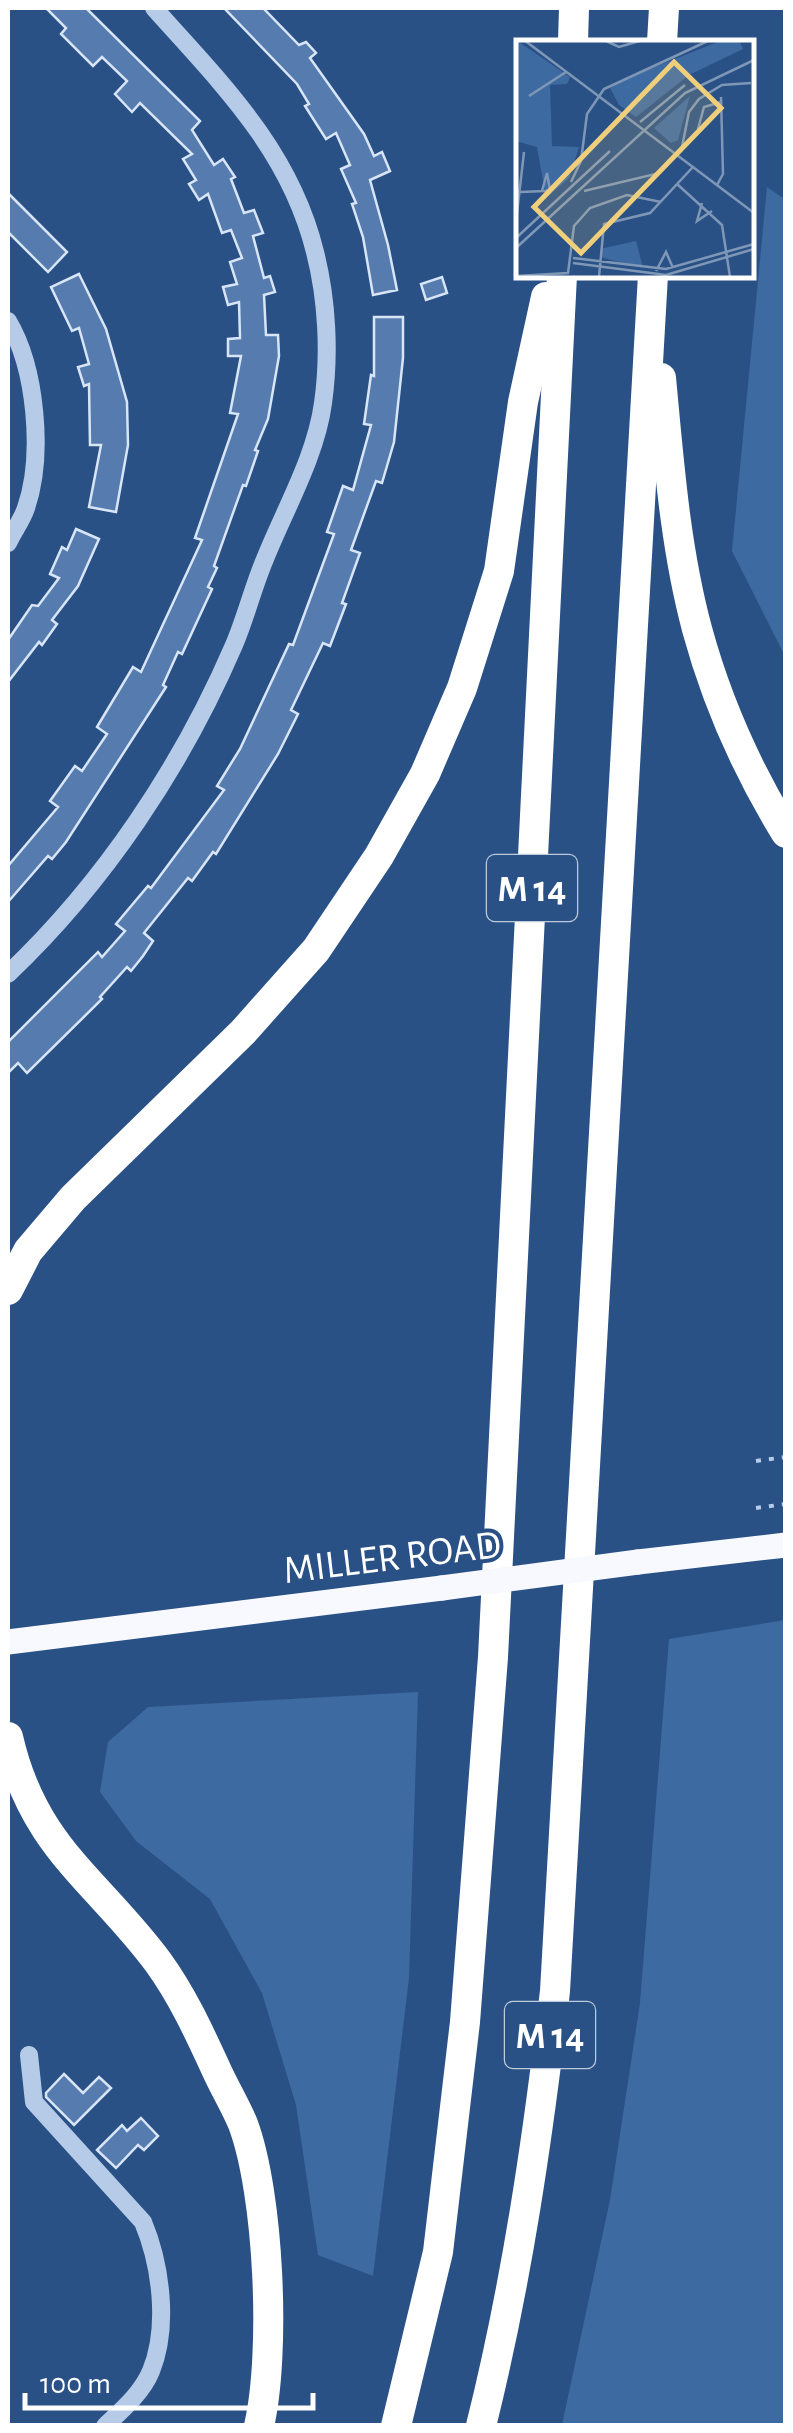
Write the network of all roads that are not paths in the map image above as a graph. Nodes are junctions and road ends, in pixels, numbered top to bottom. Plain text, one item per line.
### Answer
1 (154, 8) edge
2 (574, 8) edge
3 (664, 8) edge
4 (573, 40) edge
5 (662, 40) edge
6 (549, 278) edge
7 (562, 278) edge
8 (652, 279) edge
9 (8, 321) edge
10 (8, 543) edge
11 (786, 833) edge
12 (8, 974) edge
13 (8, 1290) edge
14 (786, 1545) edge
15 (8, 1642) edge
16 (8, 1738) edge
17 (29, 2054) dead end
18 (105, 2426) edge
19 (259, 2426) edge
20 (396, 2426) edge
21 (480, 2426) edge

1 - 12 street
2 - 4 highway
3 - 5 highway
6 - 13 highway
7 - 20 highway, M 14
8 - 11 highway
8 - 21 highway, M 14
9 - 10 street
14 - 15 main road, MILLER ROAD, bridge
16 - 19 highway
17 - 18 street

